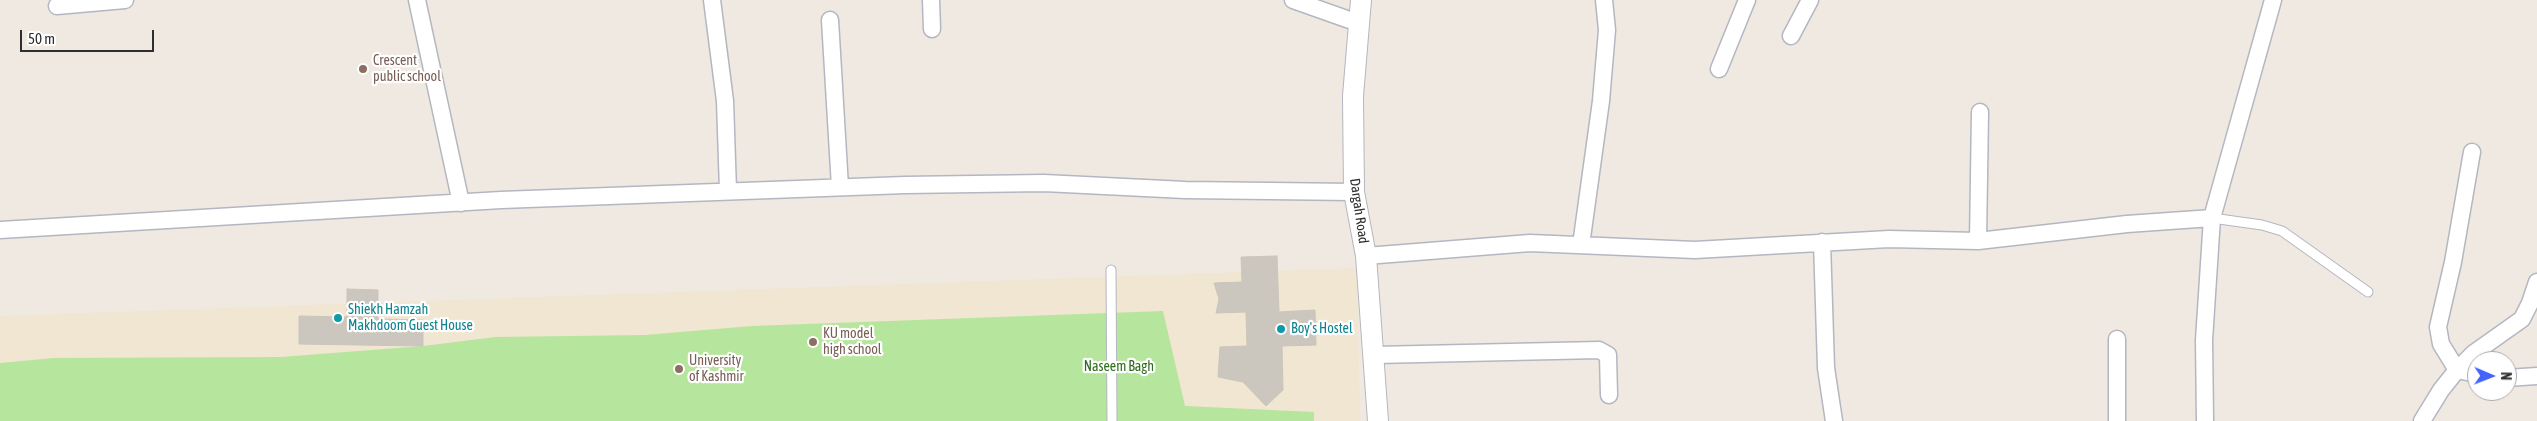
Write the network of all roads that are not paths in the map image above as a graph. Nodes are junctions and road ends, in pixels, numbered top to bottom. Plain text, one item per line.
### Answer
1 (125, 0) edge
2 (416, 0) edge
3 (712, 0) edge
4 (931, 0) edge
5 (1294, 0) edge
6 (1361, 0) edge
7 (1604, 0) edge
8 (1747, 0) edge
9 (1810, 0) edge
10 (2273, 0) edge
11 (58, 6) dead end
12 (830, 20) dead end
13 (1358, 23) junction
14 (932, 29) dead end
15 (1791, 36) dead end
16 (1718, 68) dead end
17 (1980, 112) dead end
18 (2472, 152) dead end
19 (840, 187) junction
20 (728, 191) junction
21 (1354, 192) junction
22 (461, 203) junction
23 (2212, 218) junction
24 (0, 230) edge
25 (1978, 241) junction
26 (1822, 242) junction
27 (1581, 245) junction
28 (1366, 256) junction
29 (1111, 270) dead end
30 (2537, 282) edge
31 (2368, 292) dead end
32 (2118, 339) dead end
33 (1375, 355) junction
34 (2457, 370) junction
35 (2467, 372) edge
36 (2537, 376) edge
37 (2517, 377) edge
38 (1609, 395) dead end
39 (1112, 421) edge
40 (1378, 421) edge
41 (1834, 421) edge
42 (2117, 421) edge
43 (2205, 421) edge
44 (2422, 421) edge

1 - 11 street
2 - 22 street
3 - 20 street
4 - 14 street
5 - 13 street
6 - 13 street, Dargah Road
7 - 27 street
8 - 16 street
9 - 15 street
10 - 23 street
12 - 19 street
13 - 21 street, Dargah Road
17 - 25 street
18 - 34 street
19 - 20 street
19 - 21 street
20 - 22 street
21 - 28 street, Dargah Road
22 - 24 street
23 - 25 street
23 - 31 lane
23 - 43 street
25 - 26 street
26 - 27 street
26 - 41 street
27 - 28 street
28 - 33 street, Dargah Road
29 - 39 lane
30 - 34 street
32 - 42 street
33 - 38 street
33 - 40 street, Dargah Road
34 - 35 street
34 - 44 street
36 - 37 street

